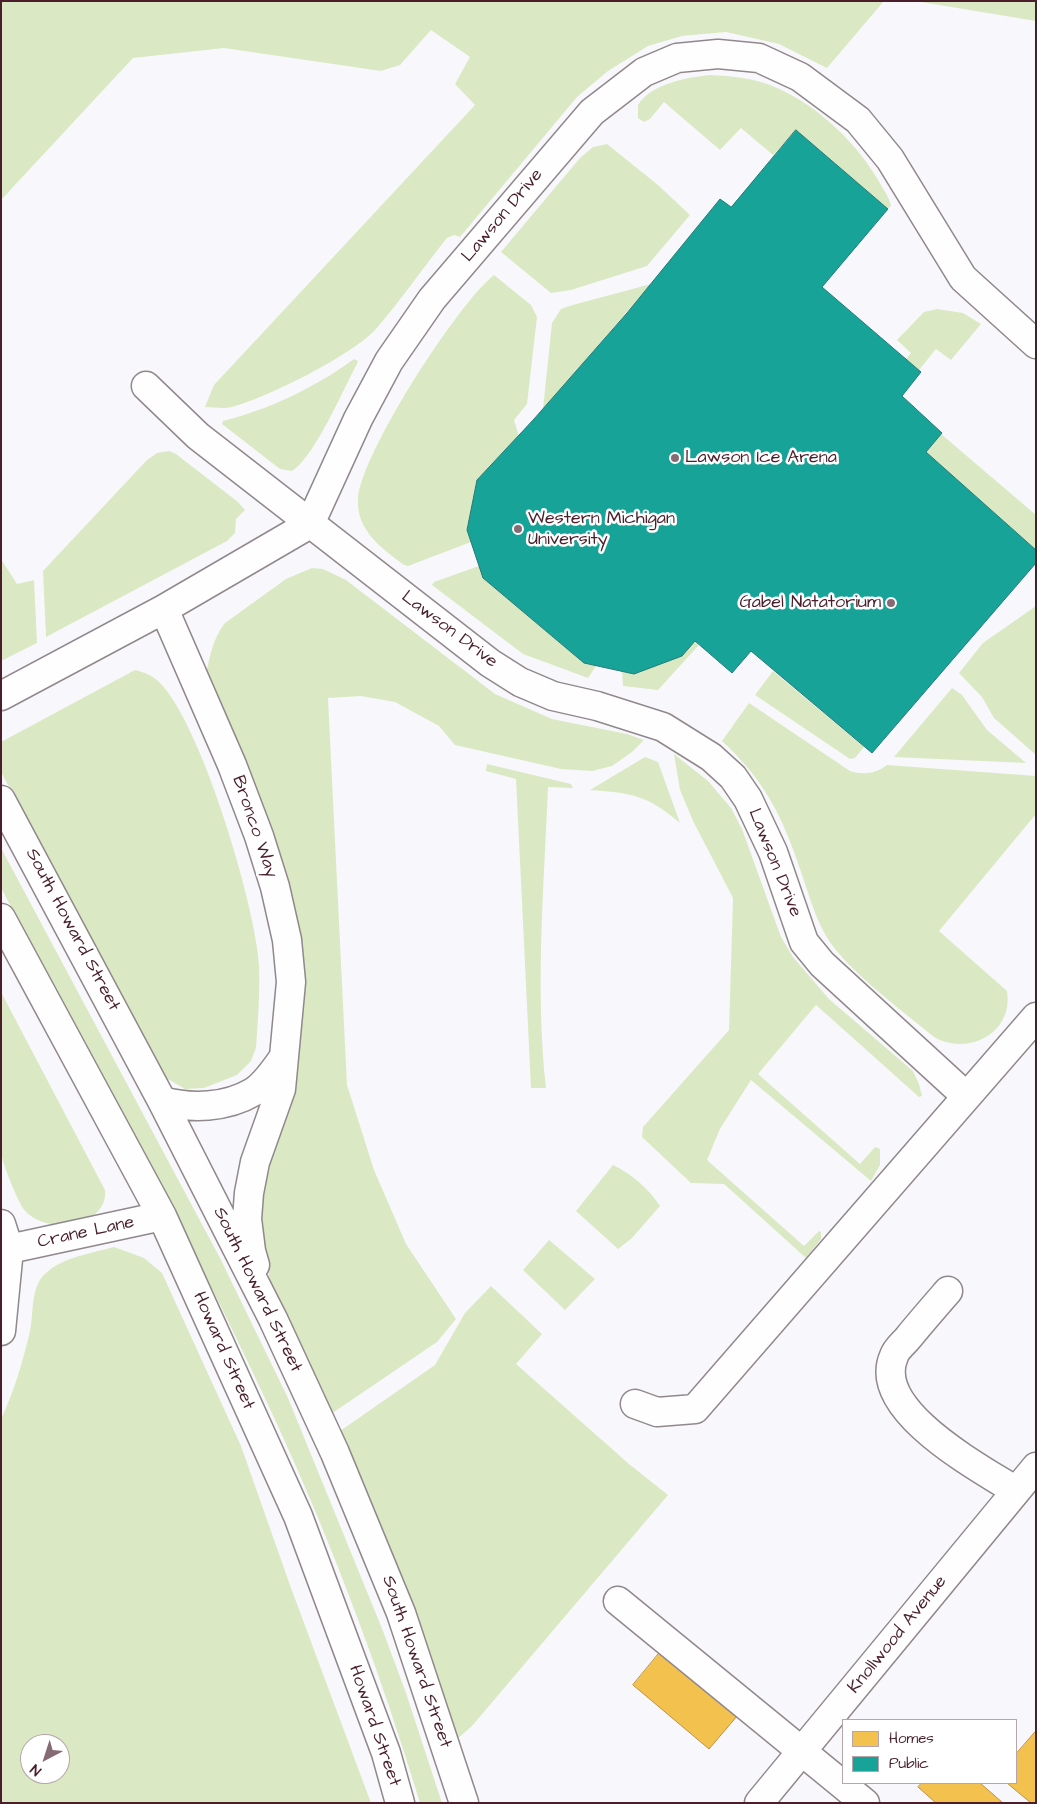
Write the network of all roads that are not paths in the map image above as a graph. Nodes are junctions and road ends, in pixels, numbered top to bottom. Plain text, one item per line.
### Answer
1 (1036, 344) edge
2 (146, 386) dead end
3 (310, 524) junction
4 (164, 609) junction
5 (6, 693) edge
6 (1, 800) edge
7 (1, 918) edge
8 (1036, 1017) edge
9 (284, 1058) junction
10 (966, 1096) junction
11 (162, 1101) junction
12 (162, 1216) junction
13 (1, 1224) edge
14 (9, 1249) junction
15 (948, 1291) dead end
16 (273, 1319) junction
17 (1, 1331) edge
18 (635, 1404) dead end
19 (1036, 1467) edge
20 (1016, 1491) junction
21 (618, 1601) dead end
22 (803, 1752) junction
23 (400, 1803) edge
24 (464, 1803) edge
25 (759, 1803) edge
26 (865, 1803) edge

1 - 3 street, Lawson Drive
2 - 3 street
3 - 4 street
3 - 10 street, Lawson Drive
4 - 5 street
4 - 9 street, Bronco Way
6 - 11 street, South Howard Street
7 - 12 street, Howard Street
8 - 10 street
9 - 11 street
9 - 16 street, Bronco Way
10 - 18 street
11 - 16 street, South Howard Street
12 - 14 street, Crane Lane
12 - 23 street, Howard Street
13 - 14 street
14 - 17 street
15 - 20 street
16 - 24 street, South Howard Street
19 - 20 street, Knollwood Avenue
20 - 22 street, Knollwood Avenue
21 - 22 street
22 - 25 street, Knollwood Avenue
22 - 26 street

